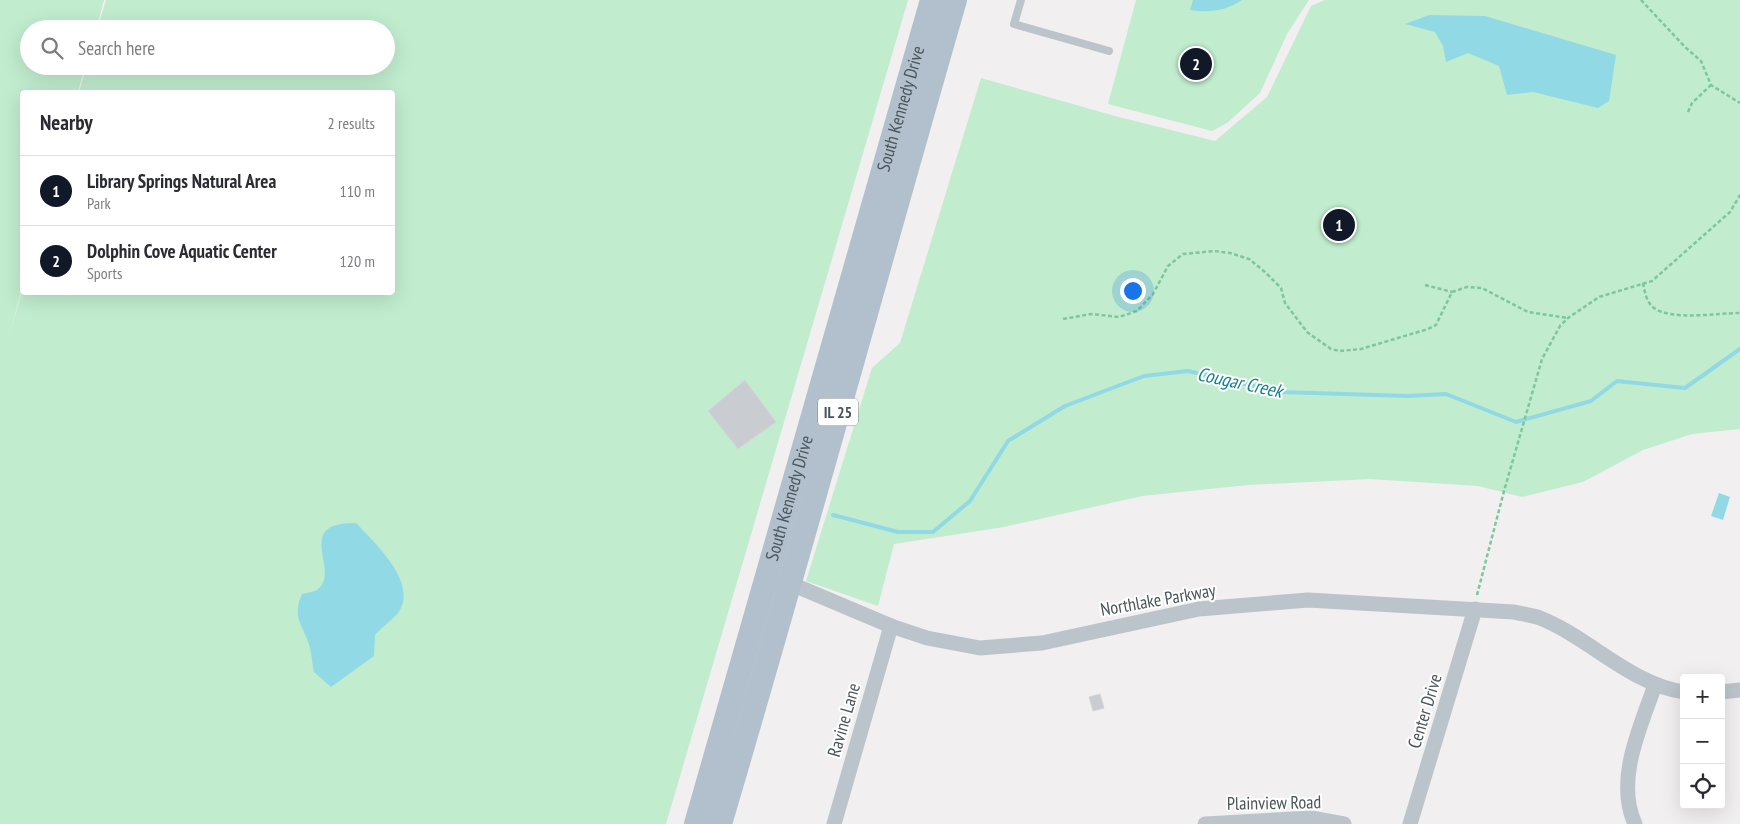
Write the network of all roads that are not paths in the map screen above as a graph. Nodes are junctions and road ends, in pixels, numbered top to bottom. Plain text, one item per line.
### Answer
1 (932, 0) edge
2 (955, 0) edge
3 (1021, 0) edge
4 (1109, 51) dead end
5 (768, 575) junction
6 (791, 584) junction
7 (1475, 608) junction
8 (890, 626) junction
9 (1655, 685) junction
10 (1740, 690) edge
11 (1680, 691) edge
12 (1725, 692) edge
13 (696, 824) edge
14 (720, 824) edge
15 (834, 824) edge
16 (1205, 824) edge
17 (1344, 824) edge
18 (1410, 824) edge
19 (1635, 824) edge

1 - 5 main road, South Kennedy Drive / IL 25
2 - 6 main road, South Kennedy Drive / IL 25
3 - 4 lane
5 - 6 street, Northlake Parkway
5 - 13 main road, South Kennedy Drive / IL 25
6 - 8 street, Northlake Parkway
6 - 14 main road, South Kennedy Drive / IL 25
7 - 8 street, Northlake Parkway
7 - 9 street, Northlake Parkway
7 - 18 street, Center Drive
8 - 15 street, Ravine Lane
9 - 11 street, Northlake Parkway
9 - 19 street
10 - 12 street
16 - 17 street, Plainview Road

